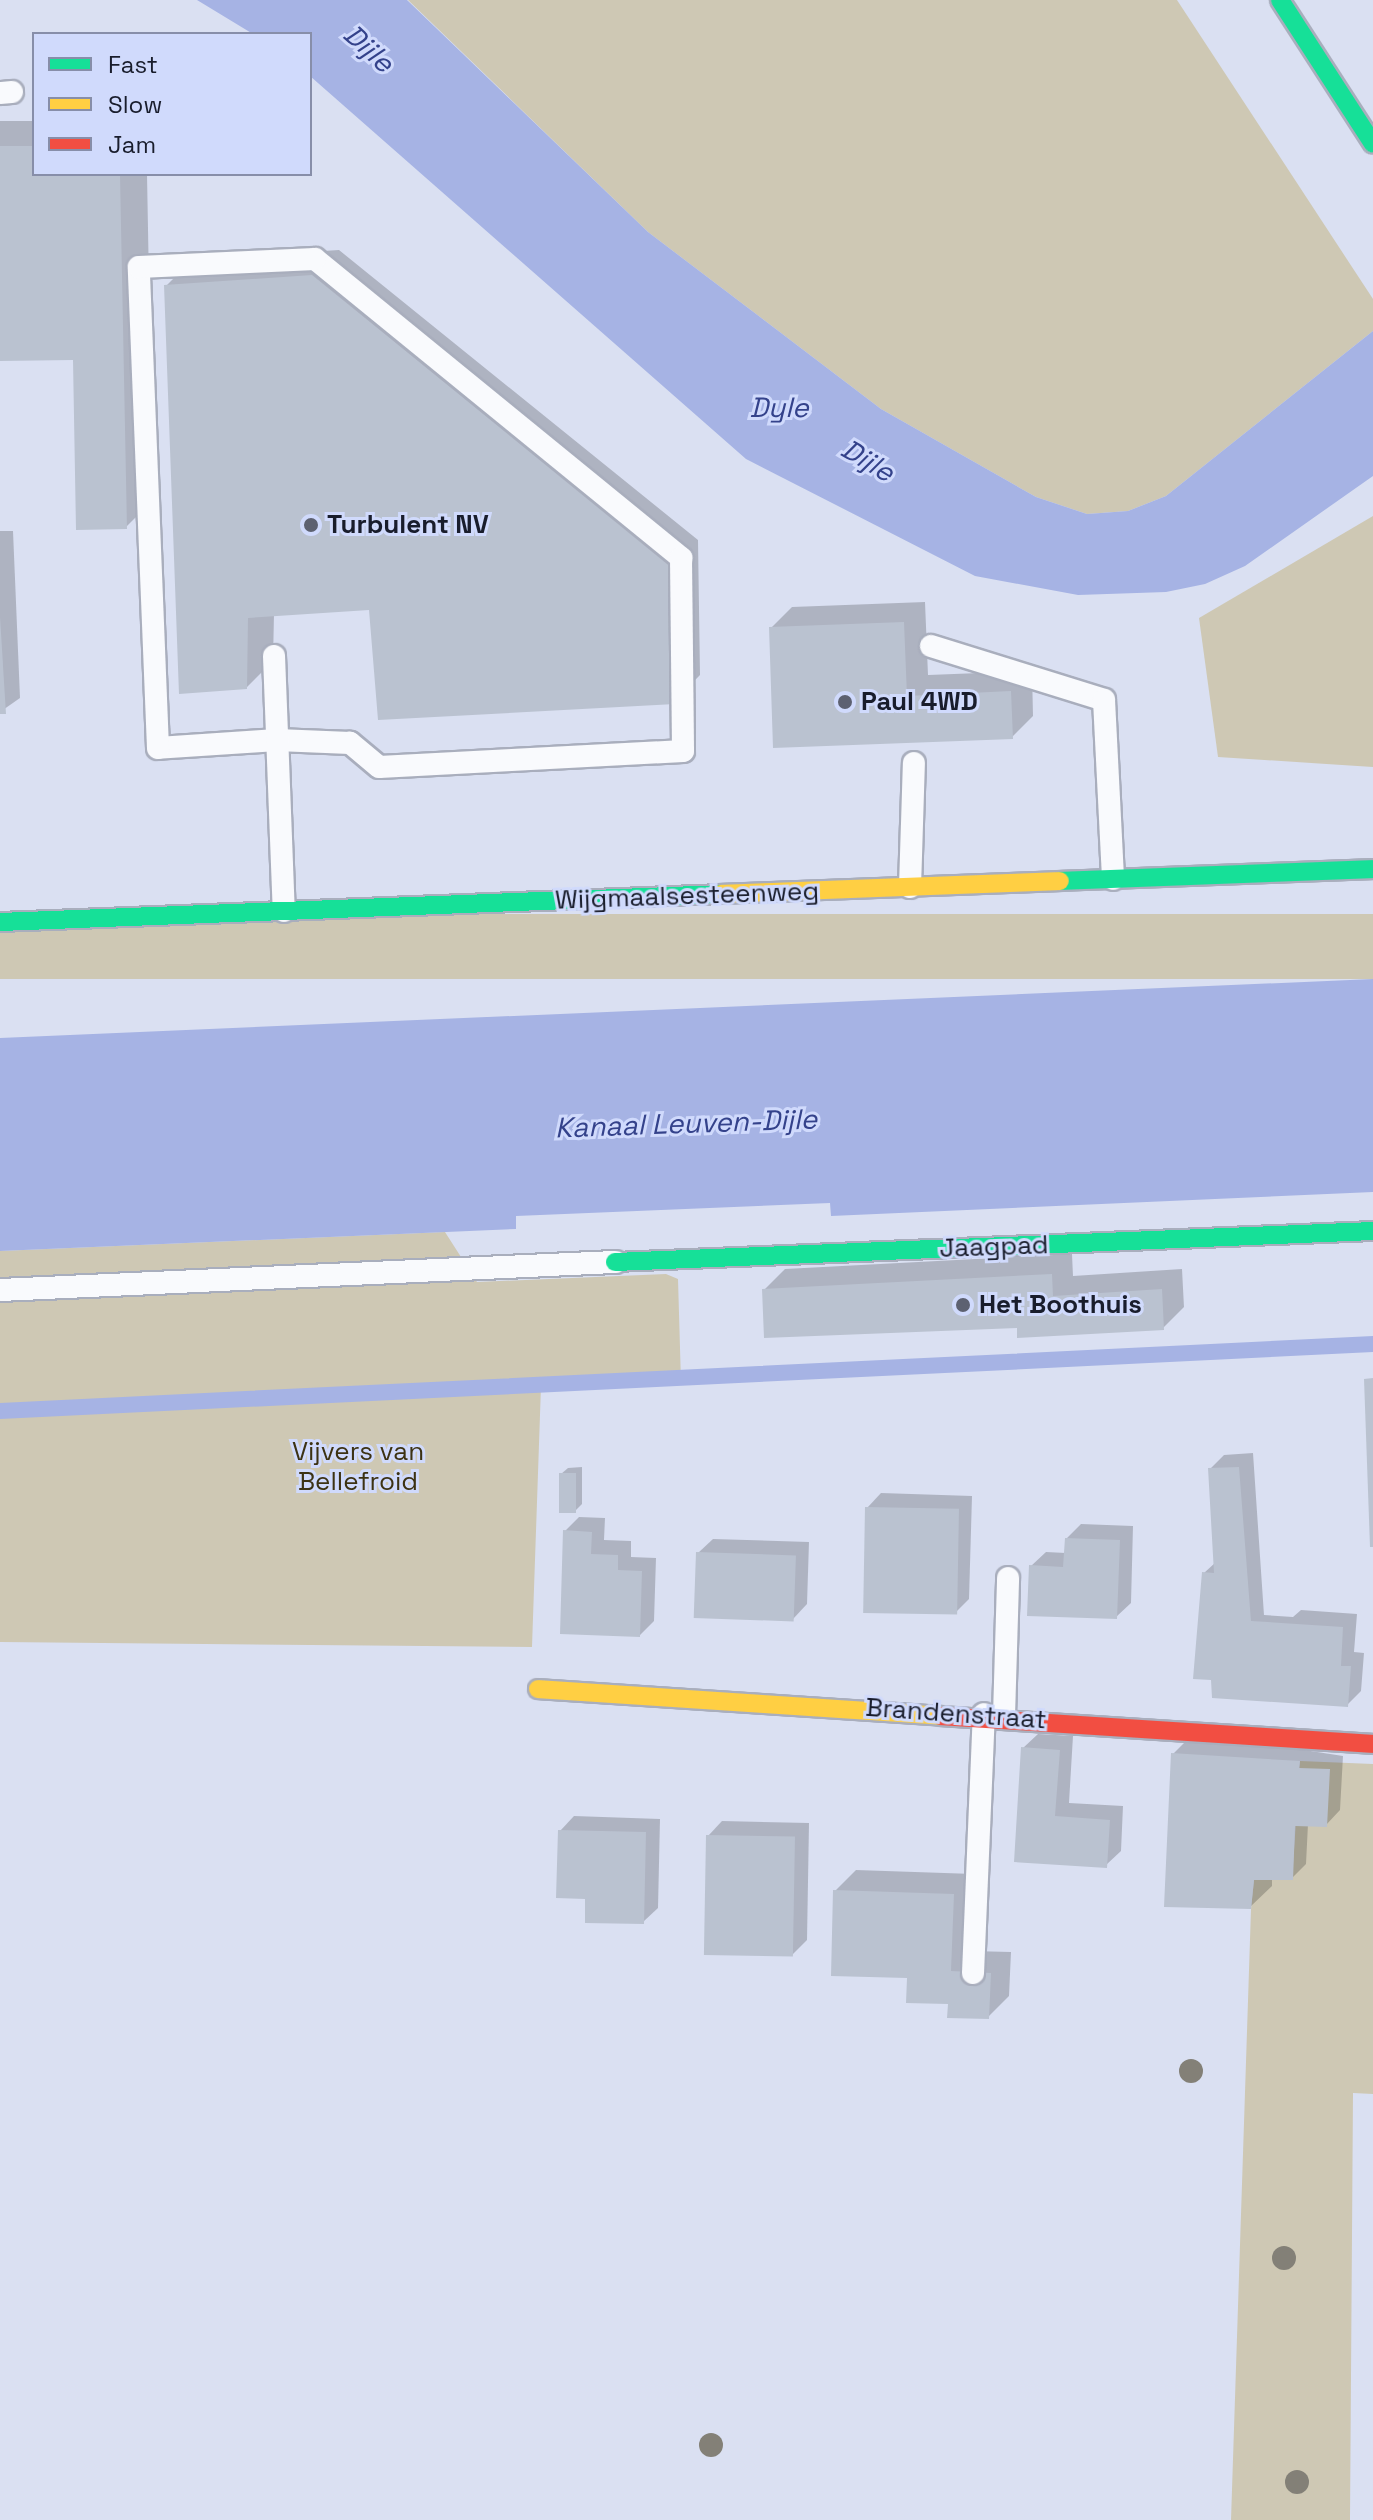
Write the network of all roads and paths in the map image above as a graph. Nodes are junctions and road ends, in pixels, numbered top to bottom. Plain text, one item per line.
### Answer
1 (1280, 0) edge
2 (1373, 144) edge
3 (931, 646) dead end
4 (274, 656) dead end
5 (277, 740) junction
6 (914, 763) dead end
7 (1373, 869) edge
8 (1113, 879) junction
9 (910, 887) junction
10 (284, 911) junction
11 (0, 922) edge
12 (1373, 1231) edge
13 (615, 1262) joint
14 (0, 1290) edge
15 (1008, 1578) dead end
16 (538, 1689) dead end
17 (994, 1715) junction
18 (1373, 1744) edge
19 (973, 1973) dead end

1 - 2 main road
3 - 8 lane
4 - 5 lane
5 - 5 lane
5 - 10 lane
6 - 9 lane
7 - 8 main road, Wijgmaalsesteenweg
8 - 9 main road, Wijgmaalsesteenweg
9 - 10 main road, Wijgmaalsesteenweg
10 - 11 main road, Wijgmaalsesteenweg
12 - 13 main road, Jaagpad
13 - 14 lane
15 - 17 lane
16 - 17 main road, Brandenstraat
17 - 18 main road, Brandenstraat
17 - 19 lane

